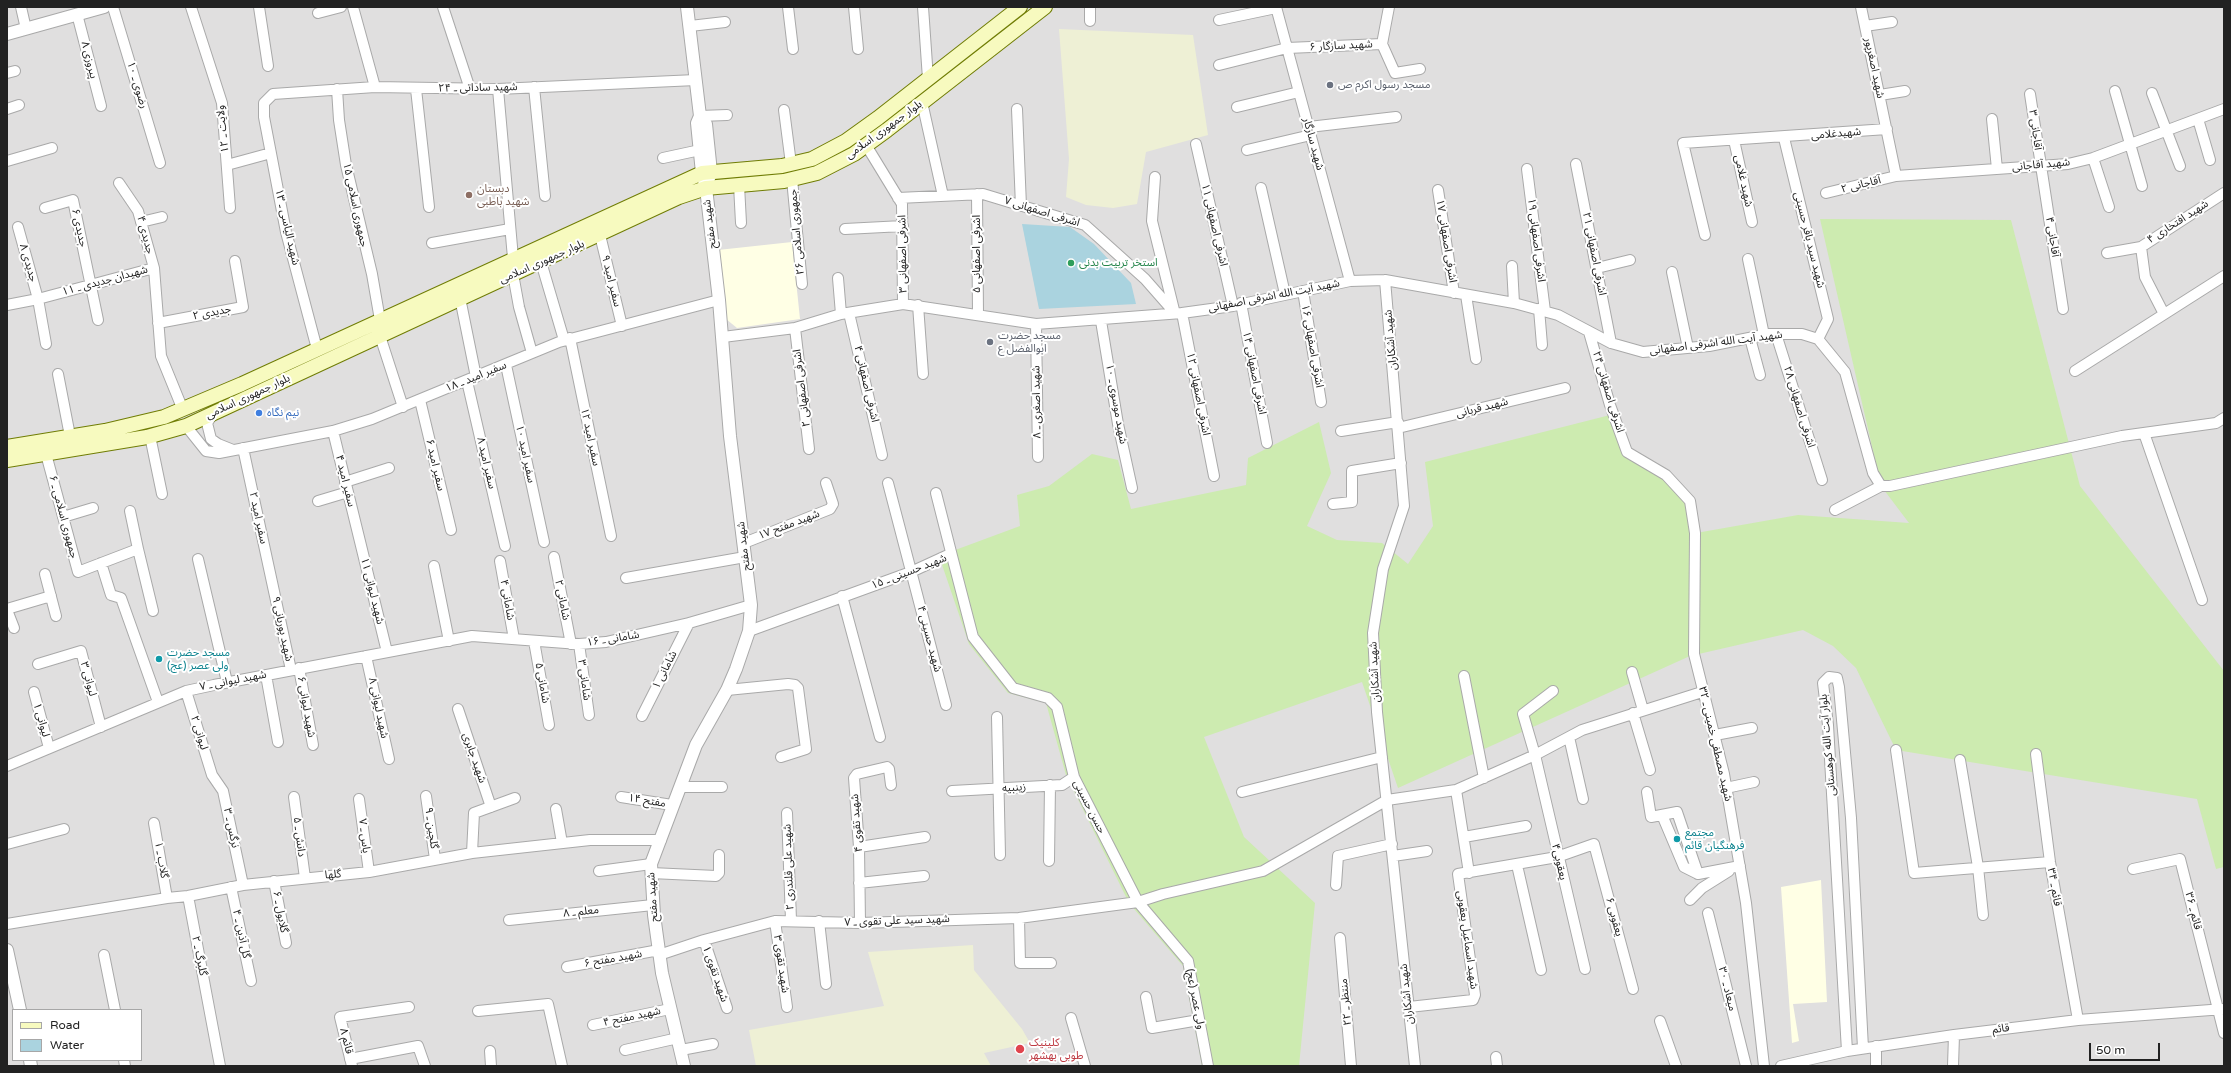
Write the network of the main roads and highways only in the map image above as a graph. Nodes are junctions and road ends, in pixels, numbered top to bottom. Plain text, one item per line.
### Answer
1 (1020, 7) edge
2 (1045, 7) edge
3 (896, 104) junction
4 (904, 116) junction
5 (242, 384) junction
6 (247, 398) junction
7 (7, 447) edge
8 (7, 460) edge

1 - 3 main road, بلوار جمهوری اسلامی
2 - 4 main road, بلوار جمهوری اسلامی
3 - 4 main road
3 - 5 main road, بلوار جمهوری اسلامی
4 - 6 main road, بلوار جمهوری اسلامی
5 - 6 main road
5 - 7 main road, بلوار جمهوری اسلامی
6 - 8 main road, بلوار جمهوری اسلامی

